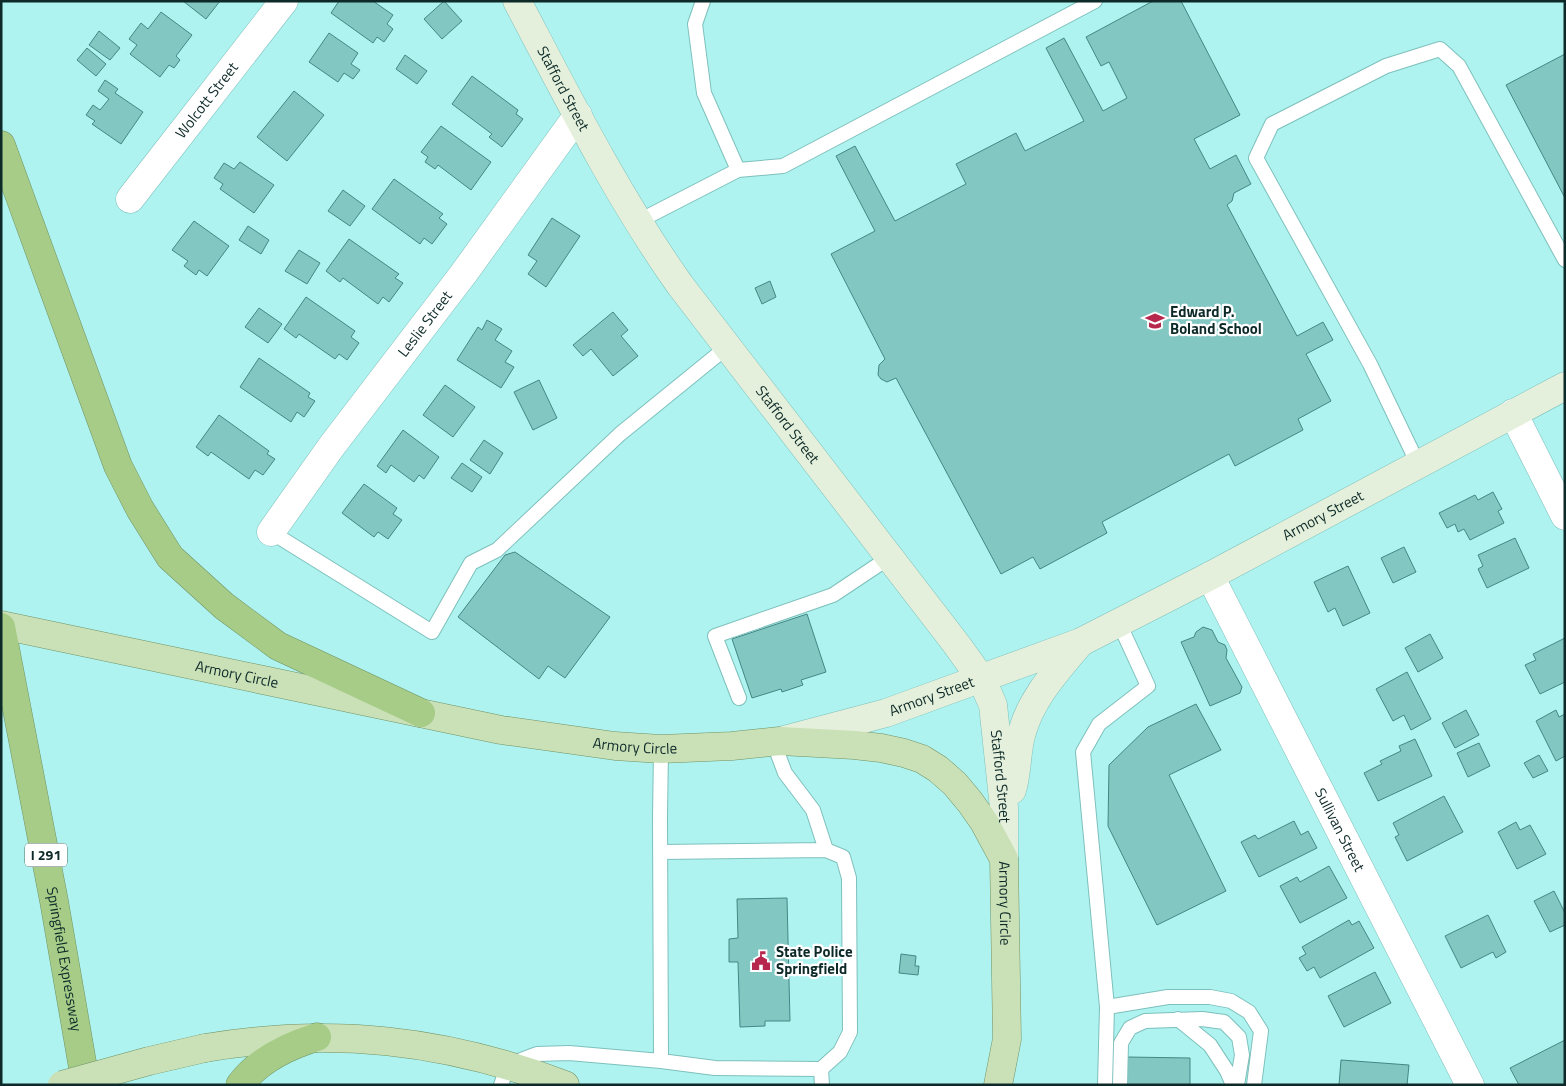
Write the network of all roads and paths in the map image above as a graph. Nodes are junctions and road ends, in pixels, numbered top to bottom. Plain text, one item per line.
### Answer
1 (284, 1) edge
2 (517, 1) edge
3 (704, 1) edge
4 (1095, 1) edge
5 (578, 115) junction
6 (1, 145) edge
7 (738, 170) junction
8 (130, 199) dead end
9 (637, 222) junction
10 (1565, 260) edge
11 (727, 347) junction
12 (1565, 386) edge
13 (1513, 413) junction
14 (1418, 464) junction
15 (1565, 516) edge
16 (271, 532) joint
17 (890, 557) junction
18 (1210, 576) junction
19 (1119, 623) junction
20 (1, 626) edge
21 (1080, 642) junction
22 (982, 680) junction
23 (739, 698) dead end
24 (421, 713) junction
25 (776, 741) junction
26 (661, 749) junction
27 (1004, 818) junction
28 (826, 850) junction
29 (660, 852) junction
30 (1004, 858) junction
31 (1107, 1007) junction
32 (1178, 1020) junction
33 (317, 1037) junction
34 (1007, 1039) junction
35 (661, 1061) junction
36 (821, 1069) junction
37 (504, 1075) edge
38 (62, 1085) edge
39 (86, 1085) edge
40 (240, 1085) edge
41 (565, 1085) edge
42 (822, 1085) edge
43 (998, 1085) edge
44 (1013, 1085) edge
45 (1105, 1085) edge
46 (1120, 1085) edge
47 (1233, 1085) edge
48 (1237, 1085) edge
49 (1254, 1085) edge
50 (1470, 1085) edge

1 - 8 street, Wolcott Street
2 - 5 main road, Stafford Street
3 - 7 lane
4 - 7 lane
5 - 9 main road, Stafford Street
5 - 16 street, Leslie Street
6 - 24 highway
7 - 9 lane
9 - 11 main road, Stafford Street
10 - 14 lane
11 - 16 lane
11 - 17 main road, Stafford Street
12 - 13 main road, Armory Street
13 - 14 main road, Armory Street
13 - 15 street
14 - 18 main road, Armory Street
17 - 22 main road, Stafford Street
17 - 23 lane
18 - 19 main road, Armory Street
18 - 50 street, Sullivan Street
19 - 21 main road, Armory Street
19 - 31 lane
20 - 24 main road, Armory Circle
20 - 39 highway, Springfield Expressway / I 291
21 - 22 main road, Armory Street
21 - 27 main road, Armory Street
22 - 25 main road, Armory Street
22 - 27 main road, Stafford Street
24 - 26 main road, Armory Circle
25 - 26 main road, Armory Circle
25 - 28 lane
25 - 30 main road, Armory Circle
26 - 29 lane
27 - 30 main road, Stafford Street
28 - 29 lane
28 - 36 lane
29 - 35 lane
30 - 34 main road, Armory Circle
31 - 45 lane
31 - 49 lane
32 - 46 lane
32 - 47 lane
32 - 48 lane
33 - 37 main road
33 - 38 main road, bridge
33 - 40 highway
34 - 43 main road, Armory Circle
34 - 44 main road
35 - 36 lane
35 - 37 lane
36 - 42 lane
37 - 41 main road

